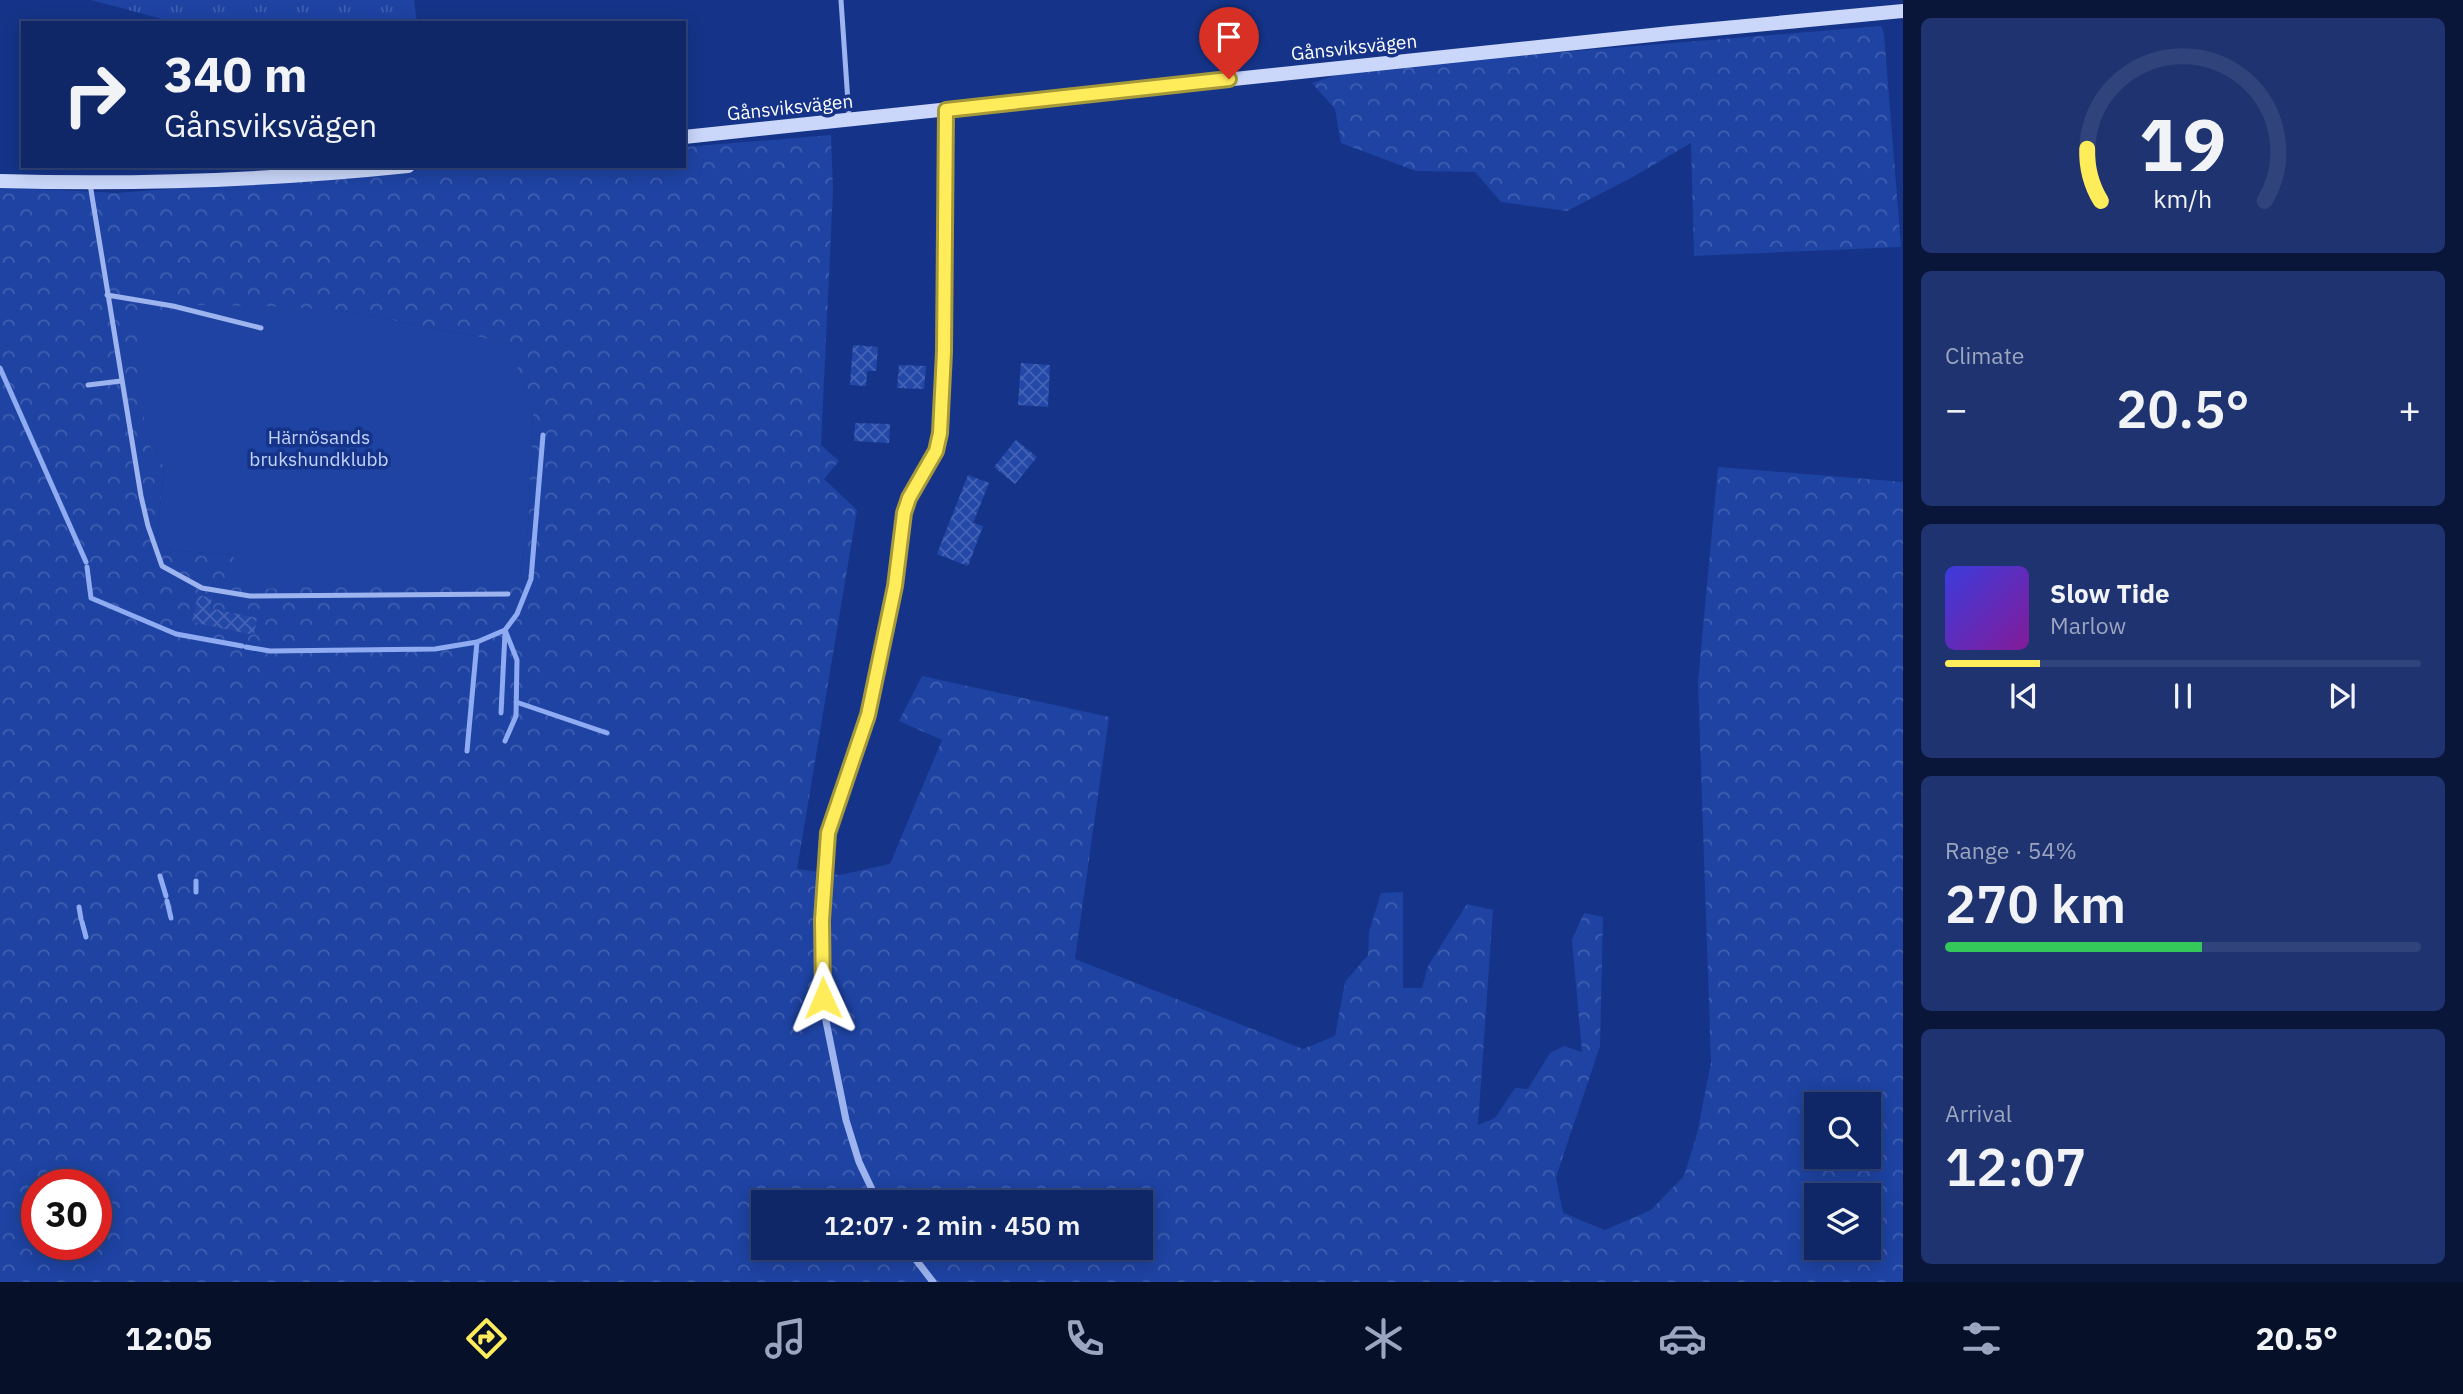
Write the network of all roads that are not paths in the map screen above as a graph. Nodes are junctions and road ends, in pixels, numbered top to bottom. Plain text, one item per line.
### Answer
1 (841, 0) edge
2 (1903, 11) edge
3 (946, 110) junction
4 (849, 120) junction
5 (686, 138) edge
6 (381, 168) edge
7 (0, 181) edge
8 (90, 184) junction
9 (107, 295) junction
10 (261, 328) dead end
11 (121, 381) junction
12 (88, 385) dead end
13 (508, 594) dead end
14 (872, 1190) edge
15 (917, 1260) edge
16 (933, 1282) edge

1 - 4 lane
2 - 3 main road, Gånsviksvägen
3 - 4 main road, Gånsviksvägen
3 - 14 street
4 - 5 main road, Gånsviksvägen
6 - 8 main road
7 - 8 main road
8 - 9 lane
9 - 10 lane
9 - 11 lane
11 - 12 lane
11 - 13 lane
15 - 16 street

